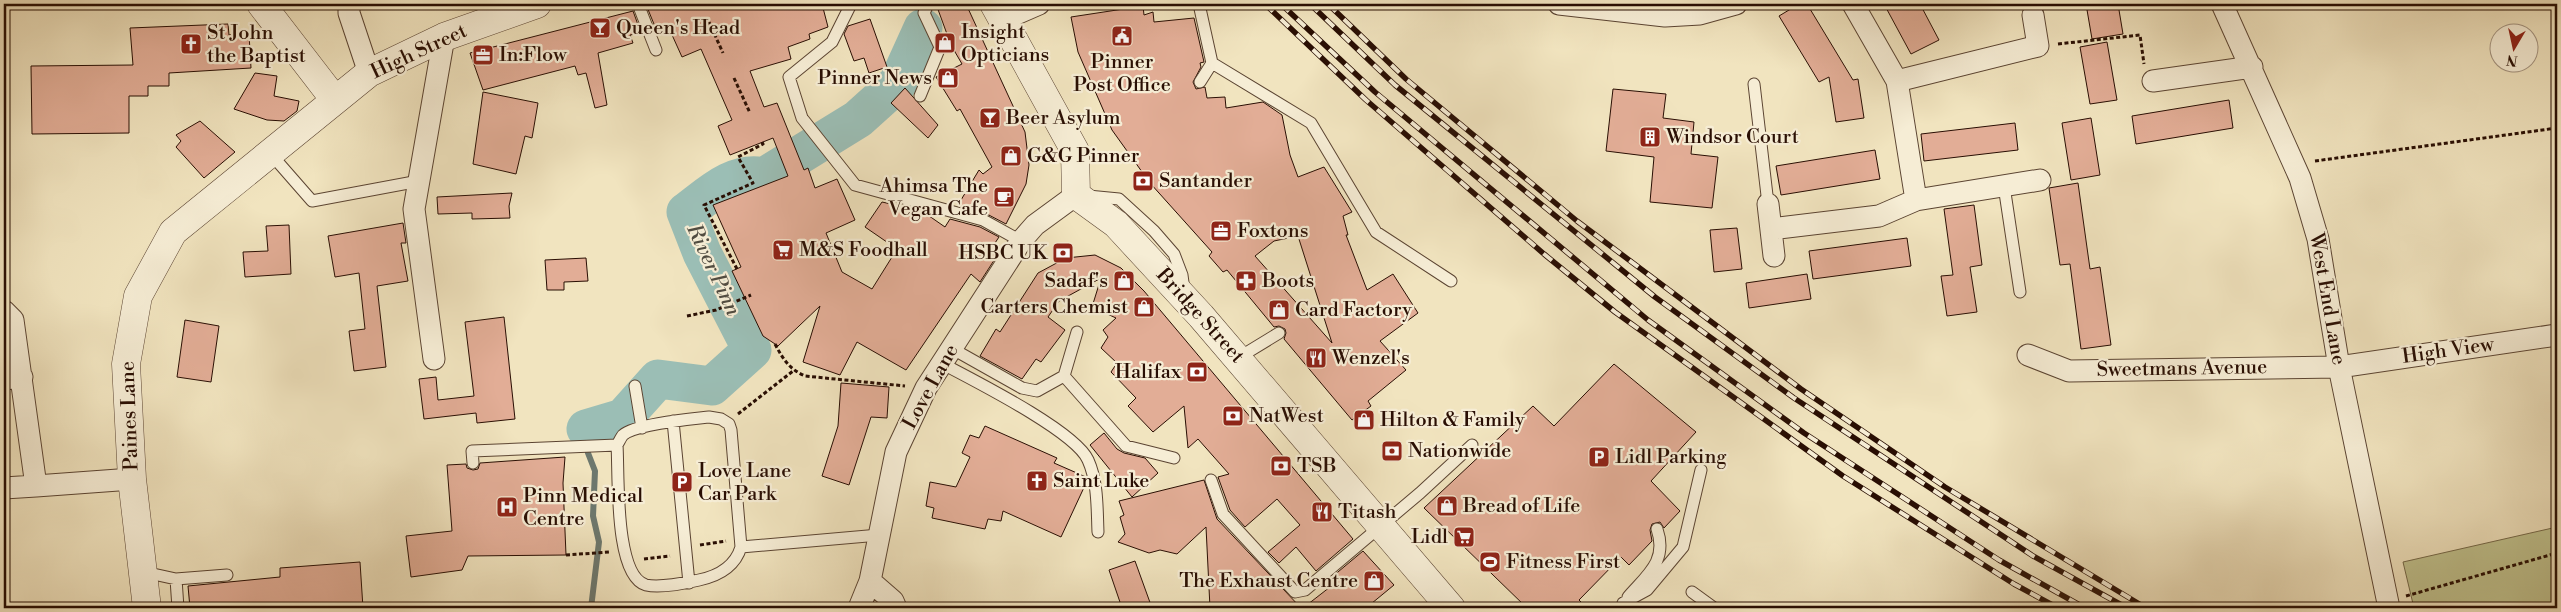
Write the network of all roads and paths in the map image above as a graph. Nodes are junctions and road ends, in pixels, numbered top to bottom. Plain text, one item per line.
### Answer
1 (261, 4) edge
2 (349, 4) edge
3 (538, 4) edge
4 (638, 4) edge
5 (851, 4) edge
6 (928, 4) edge
7 (1039, 4) edge
8 (1200, 4) edge
9 (1559, 4) edge
10 (1736, 4) edge
11 (1853, 4) edge
12 (2225, 4) edge
13 (998, 12) edge
14 (2033, 15) dead end
15 (709, 22) dead end
16 (444, 37) junction
17 (2038, 46) junction
18 (656, 50) dead end
19 (723, 53) dead end
20 (1212, 63) junction
21 (2252, 67) junction
22 (369, 73) junction
23 (734, 78) dead end
24 (1897, 81) junction
25 (1200, 82) dead end
26 (2153, 82) joint
27 (1754, 84) dead end
28 (920, 96) dead end
29 (335, 100) junction
30 (750, 114) dead end
31 (2557, 128) edge
32 (762, 142) dead end
33 (270, 153) junction
34 (2294, 163) junction
35 (2040, 180) dead end
36 (419, 181) junction
37 (2004, 186) junction
38 (1076, 195) junction
39 (1916, 200) junction
40 (1768, 204) joint
41 (1772, 229) junction
42 (1021, 242) junction
43 (1774, 256) dead end
44 (737, 269) dead end
45 (1451, 281) dead end
46 (2020, 292) dead end
47 (751, 295) dead end
48 (4, 311) edge
49 (687, 316) dead end
50 (1076, 332) dead end
51 (1279, 332) dead end
52 (2557, 335) edge
53 (775, 344) dead end
54 (946, 355) junction
55 (2028, 355) dead end
56 (1238, 358) junction
57 (434, 359) dead end
58 (2339, 367) junction
59 (793, 371) junction
60 (1064, 376) junction
61 (13, 378) edge
62 (635, 386) dead end
63 (926, 388) junction
64 (673, 421) junction
65 (727, 422) junction
66 (642, 428) junction
67 (611, 445) junction
68 (1472, 445) dead end
69 (1174, 458) dead end
70 (473, 463) dead end
71 (1701, 470) dead end
72 (132, 479) junction
73 (1212, 480) dead end
74 (36, 486) junction
75 (4, 488) edge
76 (1382, 525) junction
77 (1657, 529) dead end
78 (1098, 532) dead end
79 (879, 535) junction
80 (741, 547) junction
81 (623, 551) junction
82 (2557, 553) edge
83 (566, 555) dead end
84 (144, 572) junction
85 (227, 575) dead end
86 (176, 579) junction
87 (870, 581) junction
88 (688, 583) junction
89 (1692, 592) dead end
90 (2389, 605) edge
91 (1620, 606) edge
92 (147, 608) edge
93 (178, 608) edge
94 (859, 608) edge
95 (896, 608) edge
96 (1451, 608) edge
97 (1714, 608) edge

1 - 29 street
2 - 22 street
3 - 16 street, High Street
4 - 18 lane
5 - 42 lane
6 - 28 lane
7 - 13 street
8 - 20 lane
9 - 10 street
11 - 24 street
12 - 21 street, West End Lane
13 - 38 street
14 - 17 street
15 - 19 path
16 - 22 street, High Street
16 - 36 street
17 - 24 street
17 - 26 path
20 - 25 lane
20 - 45 lane
21 - 26 street
21 - 34 street, West End Lane
22 - 29 street, High Street
23 - 30 path
24 - 39 street
27 - 40 lane
29 - 33 street, Paines Lane
31 - 34 path
32 - 44 path
33 - 36 lane
33 - 72 street, Paines Lane
34 - 58 street, West End Lane
35 - 37 street
36 - 57 street
37 - 39 street
37 - 46 lane
38 - 42 street, Love Lane
38 - 56 street, Bridge Street
39 - 41 street
40 - 41 street
41 - 43 street
42 - 54 street, Love Lane
47 - 49 path
48 - 61 street
50 - 60 lane
51 - 56 lane
52 - 58 street, High View
53 - 59 path
54 - 60 lane
54 - 63 street, Love Lane
54 - 78 lane
55 - 58 street, Sweetmans Avenue
56 - 76 street, Bridge Street
58 - 90 street, West End Lane
59 - 63 path
59 - 65 path
60 - 69 lane
61 - 74 street
62 - 66 lane
63 - 79 street, Love Lane
64 - 65 lane
64 - 66 lane
64 - 88 lane
65 - 80 lane
66 - 67 lane
67 - 70 lane
67 - 81 lane
68 - 76 lane
71 - 91 lane
72 - 74 street
72 - 84 street, Paines Lane
73 - 76 lane
74 - 75 street
76 - 96 street, Bridge Street
77 - 91 lane
79 - 80 lane
79 - 87 street, Love Lane
80 - 88 lane
81 - 83 path
81 - 88 lane
82 - 90 path
84 - 86 lane
84 - 92 street, Paines Lane
85 - 86 lane
86 - 93 lane
87 - 94 street, Love Lane
87 - 95 street
89 - 97 lane

